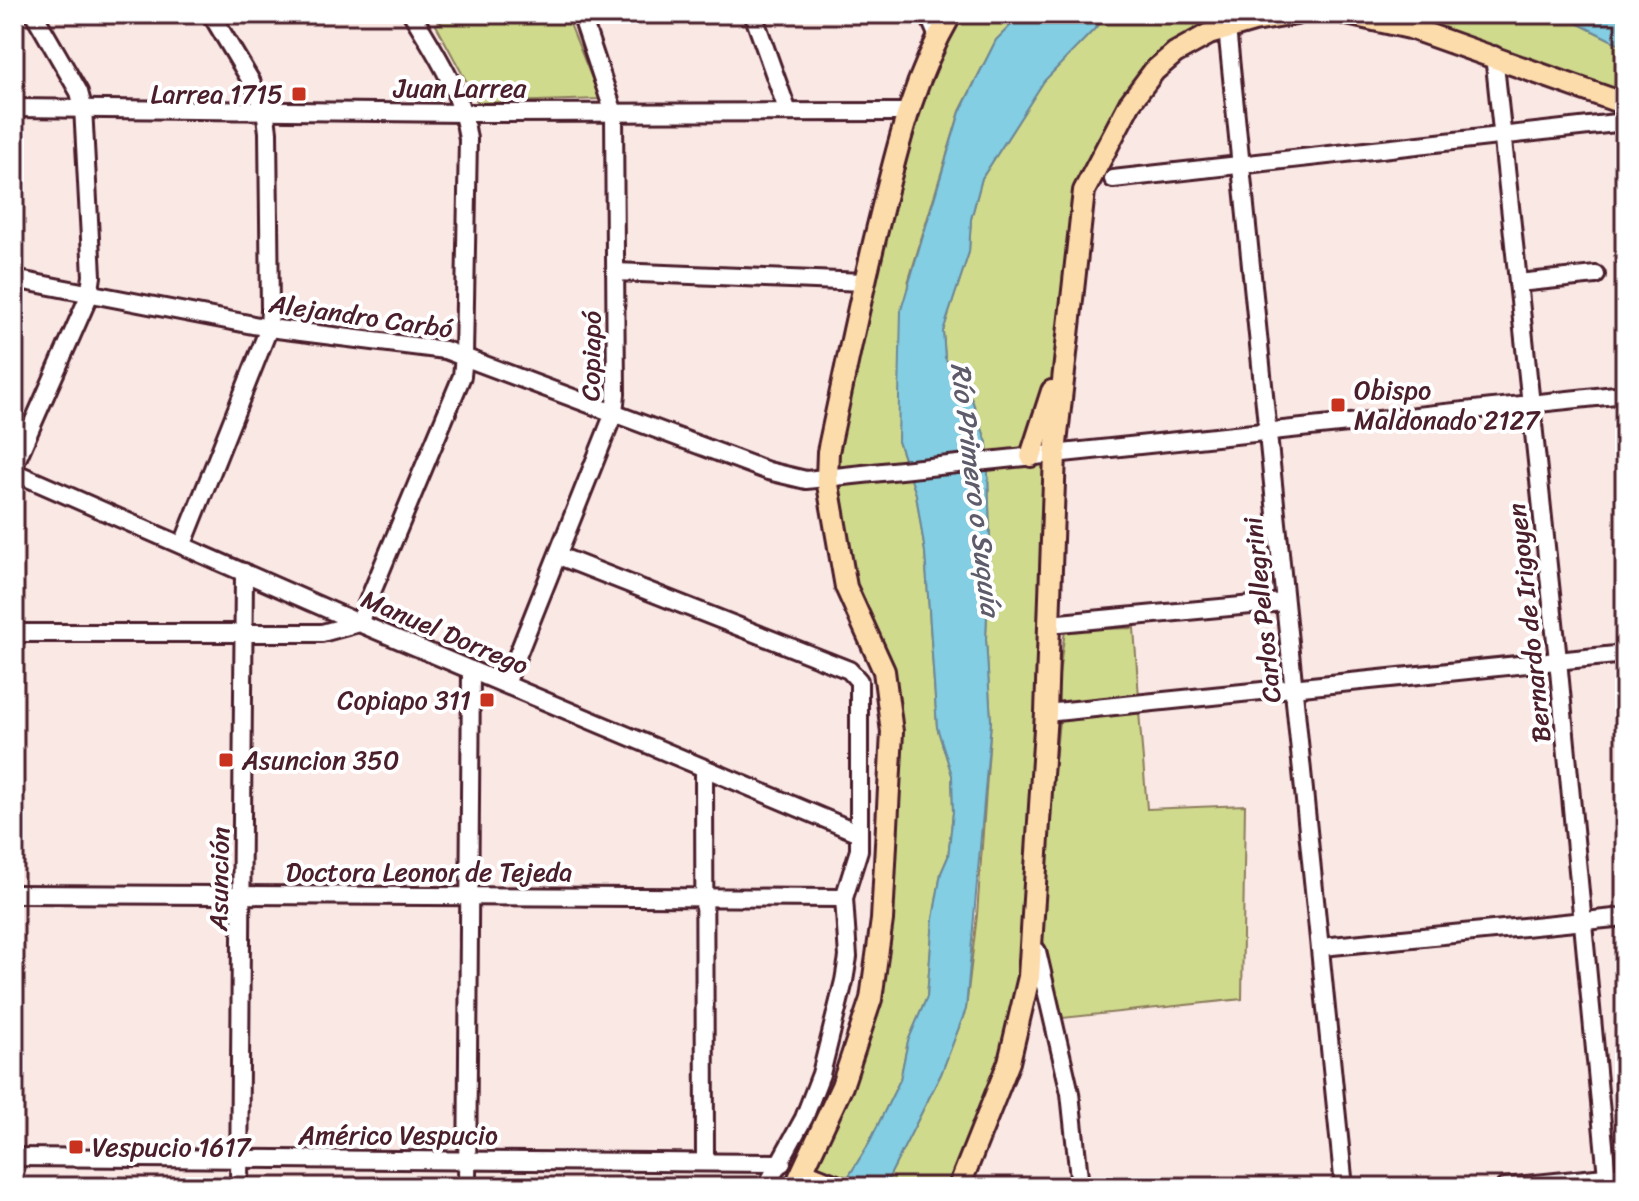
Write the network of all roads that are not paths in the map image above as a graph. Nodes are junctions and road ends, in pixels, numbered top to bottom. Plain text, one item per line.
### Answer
1 (34, 14) edge
2 (211, 14) edge
3 (434, 14) edge
4 (581, 14) edge
5 (753, 14) edge
6 (928, 14) edge
7 (951, 14) edge
8 (1296, 14) edge
9 (1347, 14) edge
10 (415, 19) edge
11 (1227, 28) junction
12 (938, 37) junction
13 (1494, 55) junction
14 (1625, 104) edge
15 (83, 107) junction
16 (14, 108) edge
17 (265, 109) junction
18 (788, 112) junction
19 (906, 112) junction
20 (465, 113) junction
21 (614, 113) junction
22 (1625, 122) edge
23 (1504, 137) junction
24 (1242, 166) junction
25 (1113, 179) dead end
26 (615, 272) junction
27 (1596, 275) dead end
28 (14, 279) edge
29 (864, 282) junction
30 (1518, 283) junction
31 (89, 296) junction
32 (269, 328) junction
33 (1065, 353) junction
34 (464, 356) junction
35 (1625, 394) edge
36 (1529, 404) junction
37 (614, 413) junction
38 (1268, 431) junction
39 (1055, 453) junction
40 (1021, 457) junction
41 (14, 469) edge
42 (827, 479) junction
43 (183, 544) junction
44 (559, 556) junction
45 (244, 572) junction
46 (1284, 602) junction
47 (359, 623) junction
48 (1049, 624) junction
49 (14, 633) edge
50 (244, 633) junction
51 (1625, 654) edge
52 (1558, 660) junction
53 (471, 670) junction
54 (506, 684) junction
55 (1295, 687) junction
56 (1046, 713) junction
57 (704, 770) junction
58 (859, 833) junction
59 (14, 894) edge
60 (242, 895) junction
61 (468, 897) junction
62 (844, 898) junction
63 (706, 899) junction
64 (1625, 917) edge
65 (1581, 921) junction
66 (1033, 926) junction
67 (1322, 947) junction
68 (14, 1157) edge
69 (239, 1158) junction
70 (467, 1160) junction
71 (705, 1161) junction
72 (782, 1163) junction
73 (1625, 1175) edge
74 (800, 1180) edge
75 (1607, 1182) edge
76 (834, 1185) edge
77 (239, 1187) edge
78 (467, 1187) edge
79 (766, 1187) edge
80 (959, 1187) edge
81 (1080, 1187) edge
82 (1344, 1187) edge
83 (1505, 1187) edge

1 - 15 street
2 - 17 street
3 - 10 street
4 - 21 street, Copiapó
5 - 18 street
6 - 12 street
7 - 12 main road
8 - 11 main road
9 - 13 main road
10 - 20 street
11 - 24 street, Carlos Pellegrini
11 - 33 main road
12 - 19 main road
13 - 14 main road
13 - 23 street, Bernardo de Irigoyen
15 - 16 street, Juan Larrea
15 - 17 street, Juan Larrea
15 - 31 street
17 - 20 street, Juan Larrea
17 - 32 street
18 - 19 street, Juan Larrea
18 - 21 street, Juan Larrea
19 - 29 main road
20 - 21 street, Juan Larrea
20 - 34 street
21 - 26 street, Copiapó
22 - 23 street
23 - 24 street
23 - 30 street, Bernardo de Irigoyen
24 - 25 street
24 - 38 street, Carlos Pellegrini
26 - 29 street
26 - 37 street, Copiapó
27 - 30 street
28 - 31 street, Alejandro Carbó
29 - 42 main road
30 - 36 street, Bernardo de Irigoyen
31 - 32 street, Alejandro Carbó
31 - 41 street
32 - 34 street, Alejandro Carbó
32 - 43 street
33 - 39 main road
33 - 40 main road
34 - 37 street, Alejandro Carbó
34 - 47 street
35 - 36 street, Alejandro Carbó
36 - 38 street, Alejandro Carbó
36 - 52 street, Bernardo de Irigoyen
37 - 42 street, Alejandro Carbó
37 - 44 street, Copiapó
38 - 39 street, Alejandro Carbó
38 - 46 street, Carlos Pellegrini
39 - 40 street, Alejandro Carbó
39 - 48 main road
40 - 42 street, Alejandro Carbó
41 - 43 street, Manuel Dorrego
42 - 74 main road
43 - 45 street, Manuel Dorrego
44 - 54 street, Copiapó
44 - 58 street
45 - 47 street, Manuel Dorrego
45 - 50 street, Asunción
46 - 48 street
46 - 55 street, Carlos Pellegrini
47 - 50 street
47 - 53 street, Manuel Dorrego
48 - 56 main road
49 - 50 street
50 - 60 street, Asunción
51 - 52 street
52 - 55 street
52 - 65 street, Bernardo de Irigoyen
53 - 54 street, Manuel Dorrego
53 - 61 street
54 - 57 street, Manuel Dorrego
55 - 56 street
55 - 67 street, Carlos Pellegrini
56 - 66 main road
57 - 58 street, Manuel Dorrego
57 - 63 street
58 - 62 street
59 - 60 street, Doctora Leonor de Tejeda
60 - 61 street, Doctora Leonor de Tejeda
60 - 69 street, Asunción
61 - 63 street, Doctora Leonor de Tejeda
61 - 70 street
62 - 63 street, Doctora Leonor de Tejeda
62 - 72 street
63 - 71 street
64 - 65 street
65 - 67 street
65 - 75 street, Bernardo de Irigoyen
66 - 80 main road
66 - 81 street
67 - 82 street, Carlos Pellegrini
68 - 69 street, Américo Vespucio
69 - 70 street, Américo Vespucio
69 - 77 street, Asunción
70 - 71 street, Américo Vespucio
70 - 78 street
71 - 72 street, Américo Vespucio
72 - 79 street
73 - 75 street
74 - 76 main road
75 - 83 street

